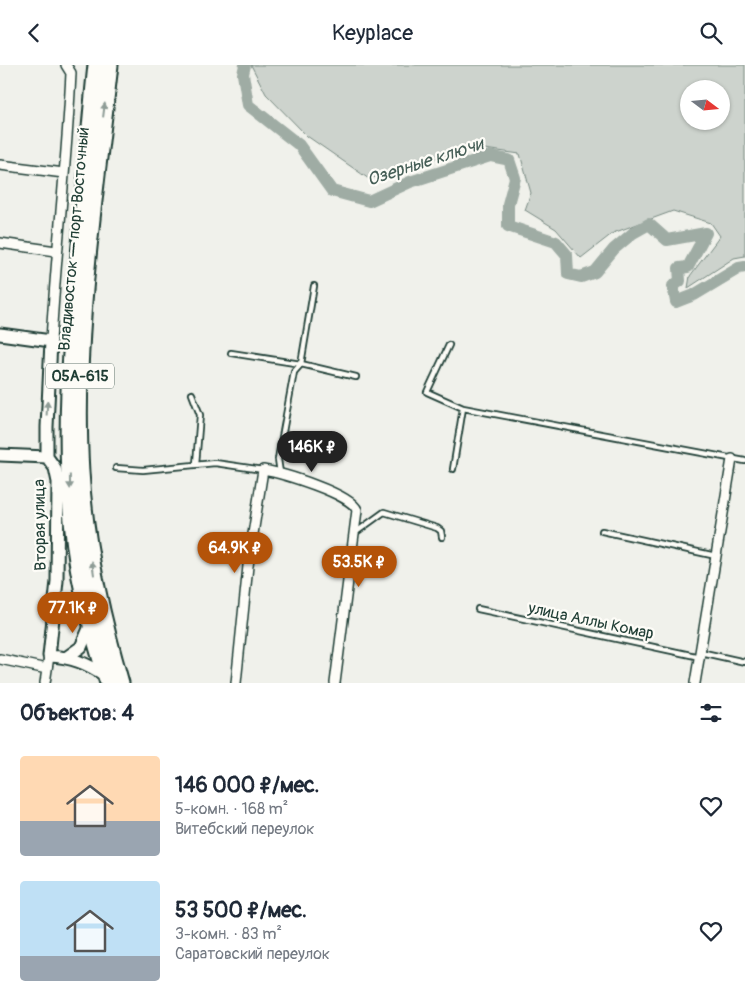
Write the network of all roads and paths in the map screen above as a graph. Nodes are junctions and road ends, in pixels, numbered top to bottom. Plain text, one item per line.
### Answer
1 (66, 65) edge
2 (103, 66) edge
3 (0, 165) edge
4 (64, 173) junction
5 (0, 243) edge
6 (56, 251) junction
7 (314, 286) dead end
8 (0, 334) edge
9 (51, 341) junction
10 (449, 345) dead end
11 (231, 353) dead end
12 (301, 364) junction
13 (356, 377) dead end
14 (192, 394) dead end
15 (463, 408) junction
16 (0, 455) edge
17 (48, 457) junction
18 (732, 459) junction
19 (745, 461) edge
20 (196, 464) junction
21 (116, 468) dead end
22 (453, 469) dead end
23 (263, 470) junction
24 (280, 473) junction
25 (602, 531) dead end
26 (355, 533) junction
27 (442, 537) dead end
28 (716, 556) junction
29 (478, 609) dead end
30 (91, 624) junction
31 (700, 654) junction
32 (49, 656) junction
33 (67, 657) junction
34 (0, 659) edge
35 (745, 662) edge
36 (47, 669) junction
37 (107, 680) edge
38 (45, 683) edge
39 (121, 683) edge
40 (236, 683) edge
41 (335, 683) edge
42 (695, 683) edge

1 - 4 street
2 -> 30 highway, Владивосток — порт Восточный / 05А-615
39 -> 2 highway, Владивосток — порт Восточный / 05А-615
3 - 4 street
4 - 6 street
5 - 6 street
6 - 9 street
7 - 12 lane
8 - 9 main road
17 -> 9 main road, Вторая улица
10 - 15 lane
11 - 12 lane
12 - 13 lane
12 - 24 lane
14 - 20 lane
15 - 18 lane
15 - 22 lane
16 - 17 main road
17 - 32 main road, Вторая улица
18 - 19 lane
18 - 28 street
20 - 21 lane
20 - 23 lane
23 - 24 street
23 - 40 street
24 - 26 street
25 - 28 lane
26 - 27 lane
26 - 41 street
28 - 31 street
29 - 31 lane, улица Аллы Комар
30 - 33 main road
30 - 37 highway, Владивосток — порт Восточный / 05А-615
31 - 35 lane, улица Аллы Комар
31 - 42 street
32 - 33 main road
32 - 36 street, Вторая улица
33 - 37 main road
34 - 36 street
36 - 38 street, Вторая улица

